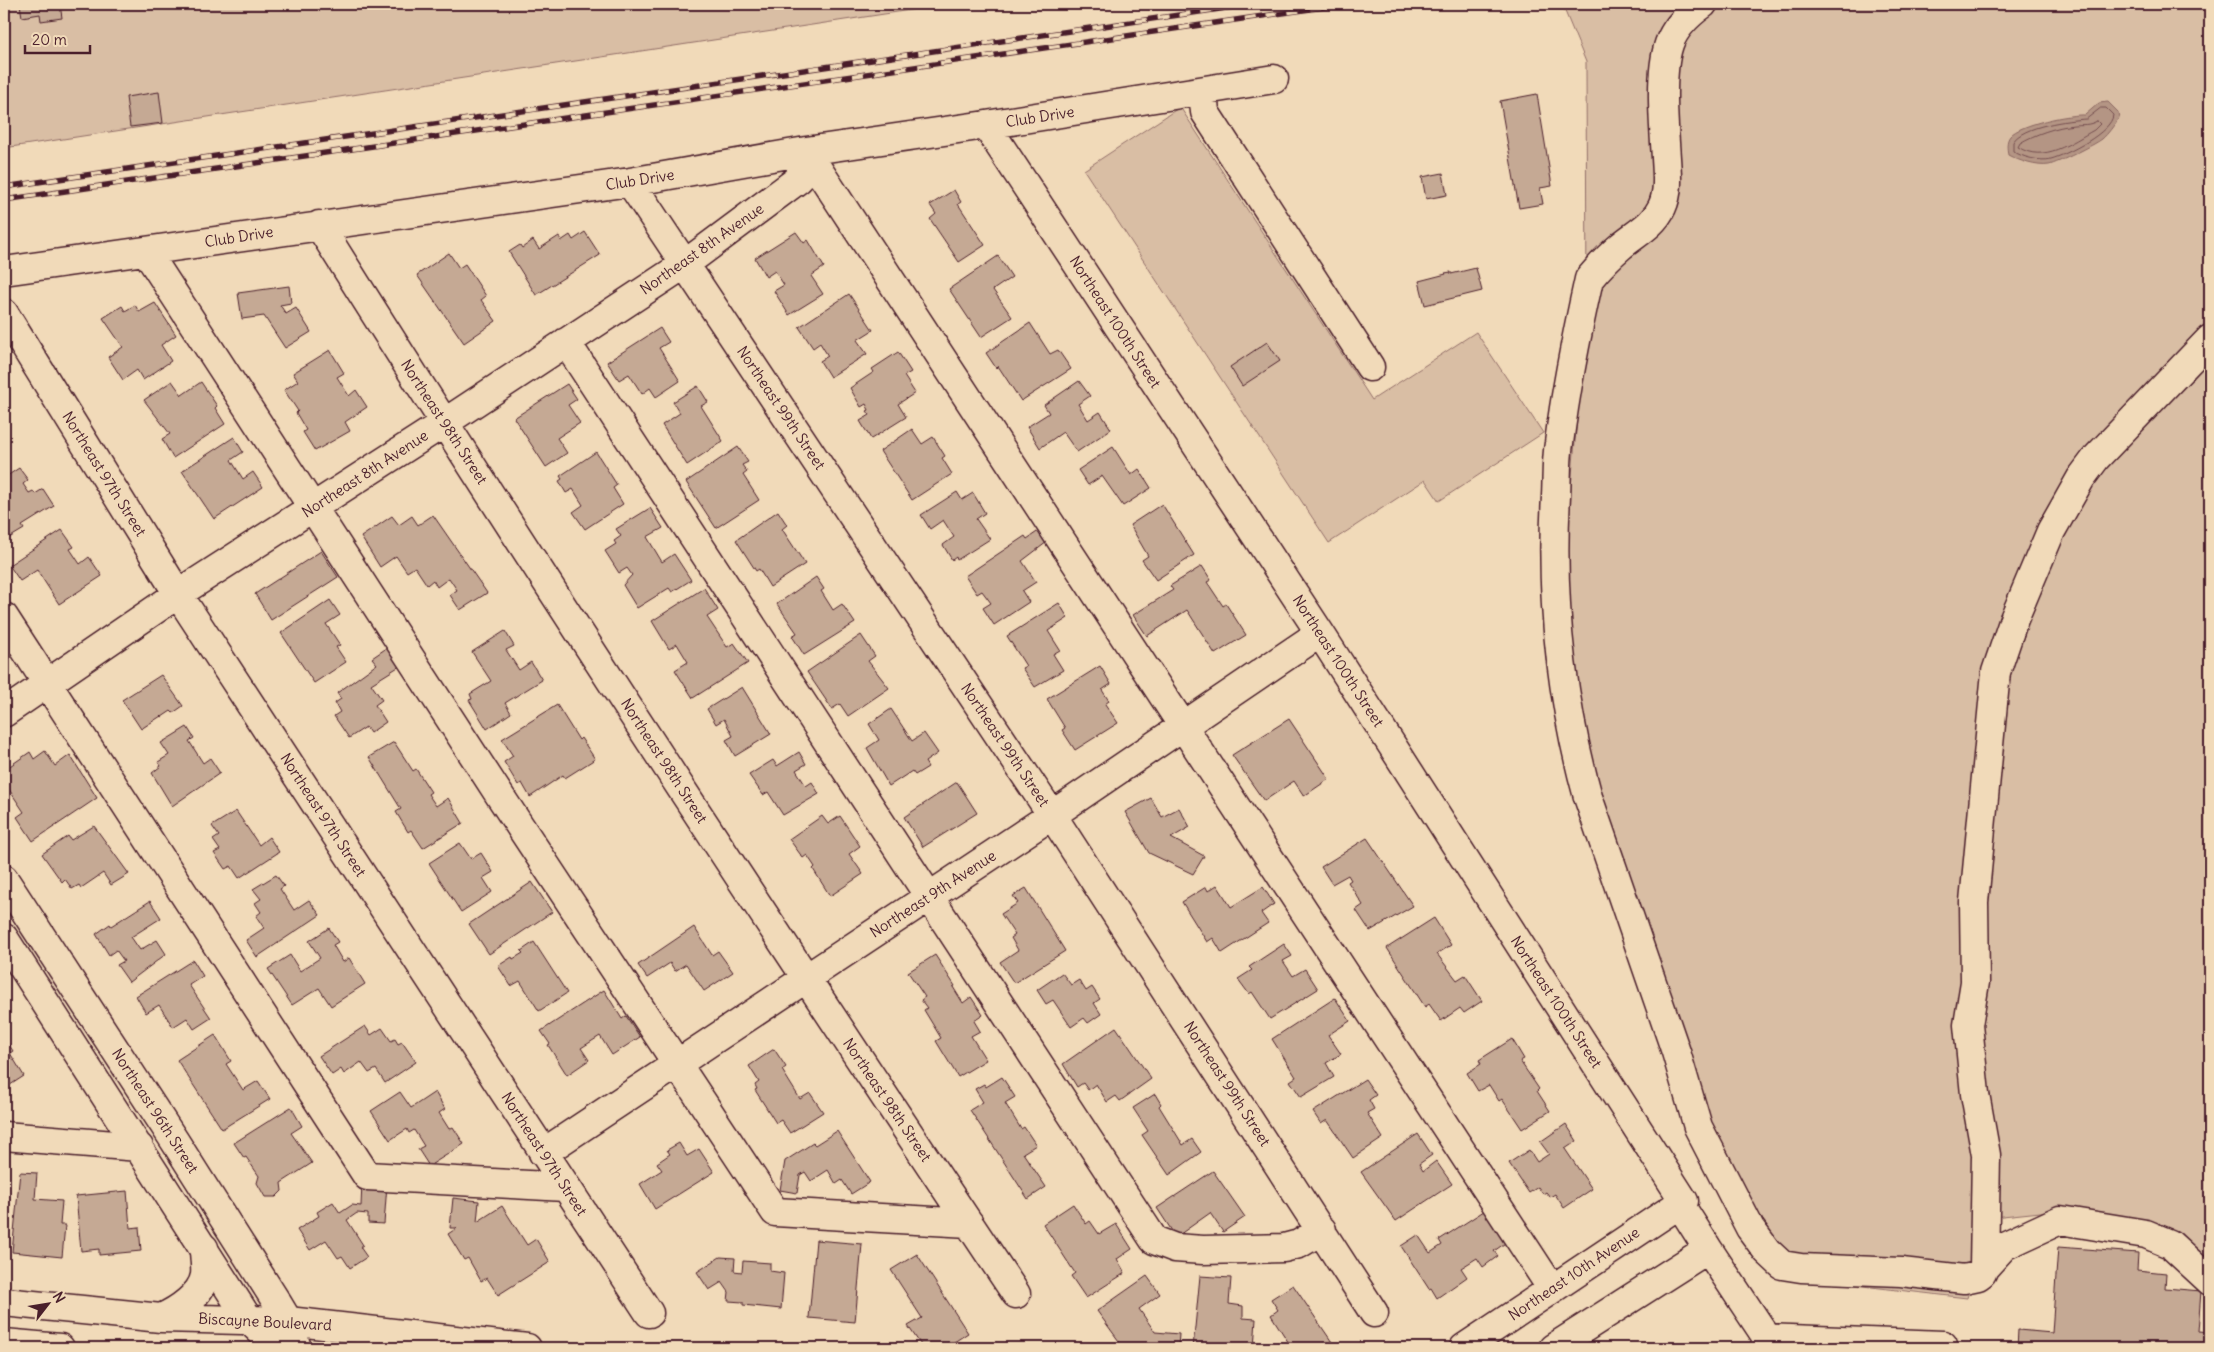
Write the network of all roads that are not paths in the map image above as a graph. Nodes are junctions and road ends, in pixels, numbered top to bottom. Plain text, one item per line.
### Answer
1 (1703, 4) edge
2 (1274, 79) dead end
3 (1203, 91) junction
4 (986, 125) junction
5 (806, 151) junction
6 (630, 182) junction
7 (319, 225) junction
8 (146, 251) junction
9 (685, 264) junction
10 (4, 271) edge
11 (4, 313) edge
12 (2210, 339) edge
13 (566, 342) junction
14 (1370, 367) dead end
15 (444, 423) junction
16 (313, 507) junction
17 (178, 594) junction
18 (4, 617) edge
19 (1320, 633) junction
20 (47, 684) junction
21 (4, 713) edge
22 (1182, 726) junction
23 (1052, 815) junction
24 (4, 879) edge
25 (929, 896) junction
26 (4, 938) edge
27 (806, 978) junction
28 (677, 1064) junction
29 (4, 1136) edge
30 (139, 1147) junction
31 (543, 1153) junction
32 (565, 1187) junction
33 (1681, 1202) junction
34 (969, 1223) junction
35 (1322, 1230) junction
36 (204, 1248) junction
37 (1708, 1249) junction
38 (1984, 1268) junction
39 (2210, 1281) edge
40 (1552, 1289) junction
41 (1016, 1294) dead end
42 (4, 1302) edge
43 (648, 1313) dead end
44 (1374, 1313) dead end
45 (161, 1318) junction
46 (249, 1320) junction
47 (288, 1320) junction
48 (4, 1343) edge
49 (1943, 1345) dead end
50 (60, 1348) edge
51 (278, 1348) edge
52 (297, 1348) edge
53 (527, 1348) edge
54 (1464, 1348) edge
55 (1553, 1348) edge

1 - 38 street
2 - 3 street, Club Drive
3 - 4 street, Club Drive
3 - 14 street
4 - 5 street, Club Drive
4 - 19 street, Northeast 100th Street
5 - 6 street, Club Drive
5 - 9 street, Northeast 8th Avenue
5 - 22 street
6 - 7 street, Club Drive
6 - 9 street, Northeast 99th Street
7 - 8 street, Club Drive
7 - 15 street, Northeast 98th Street
8 - 10 street, Club Drive
8 - 16 street
9 - 13 street, Northeast 8th Avenue
9 - 23 street, Northeast 99th Street
11 - 17 street, Northeast 97th Street
12 - 38 street
13 - 15 street, Northeast 8th Avenue
13 - 25 street
15 - 16 street, Northeast 8th Avenue
15 - 27 street, Northeast 98th Street
16 - 17 street, Northeast 8th Avenue
16 - 28 street
17 - 20 street, Northeast 8th Avenue
17 - 31 street, Northeast 97th Street
18 - 20 street
19 - 22 street, Northeast 9th Avenue
19 - 33 street, Northeast 100th Street
20 - 21 street, Northeast 8th Avenue
20 - 32 street
22 - 23 street, Northeast 9th Avenue
22 - 40 street
23 - 25 street, Northeast 9th Avenue
23 - 35 street, Northeast 99th Street
24 - 47 street, Northeast 96th Street
25 - 27 street, Northeast 9th Avenue
25 - 35 street
26 - 30 street
27 - 28 street, Northeast 9th Avenue
27 - 34 street, Northeast 98th Street
28 - 31 street, Northeast 9th Avenue
28 - 34 street
29 - 30 street
30 - 36 street
31 - 32 street, Northeast 97th Street
32 - 43 street, Northeast 97th Street
33 - 37 street, Northeast 100th Street
33 - 40 street, Northeast 10th Avenue
34 - 41 street, Northeast 98th Street
35 - 44 street, Northeast 99th Street
36 - 45 street
36 - 46 street
37 - 49 street, Northeast 100th Street
37 - 55 street
38 - 39 street
40 - 54 street, Northeast 10th Avenue
42 - 45 street, Biscayne Boulevard
45 - 46 street, Biscayne Boulevard
46 - 47 street, Biscayne Boulevard
46 - 51 street
47 - 52 street, Northeast 96th Street
47 - 53 street, Biscayne Boulevard
48 - 50 street

